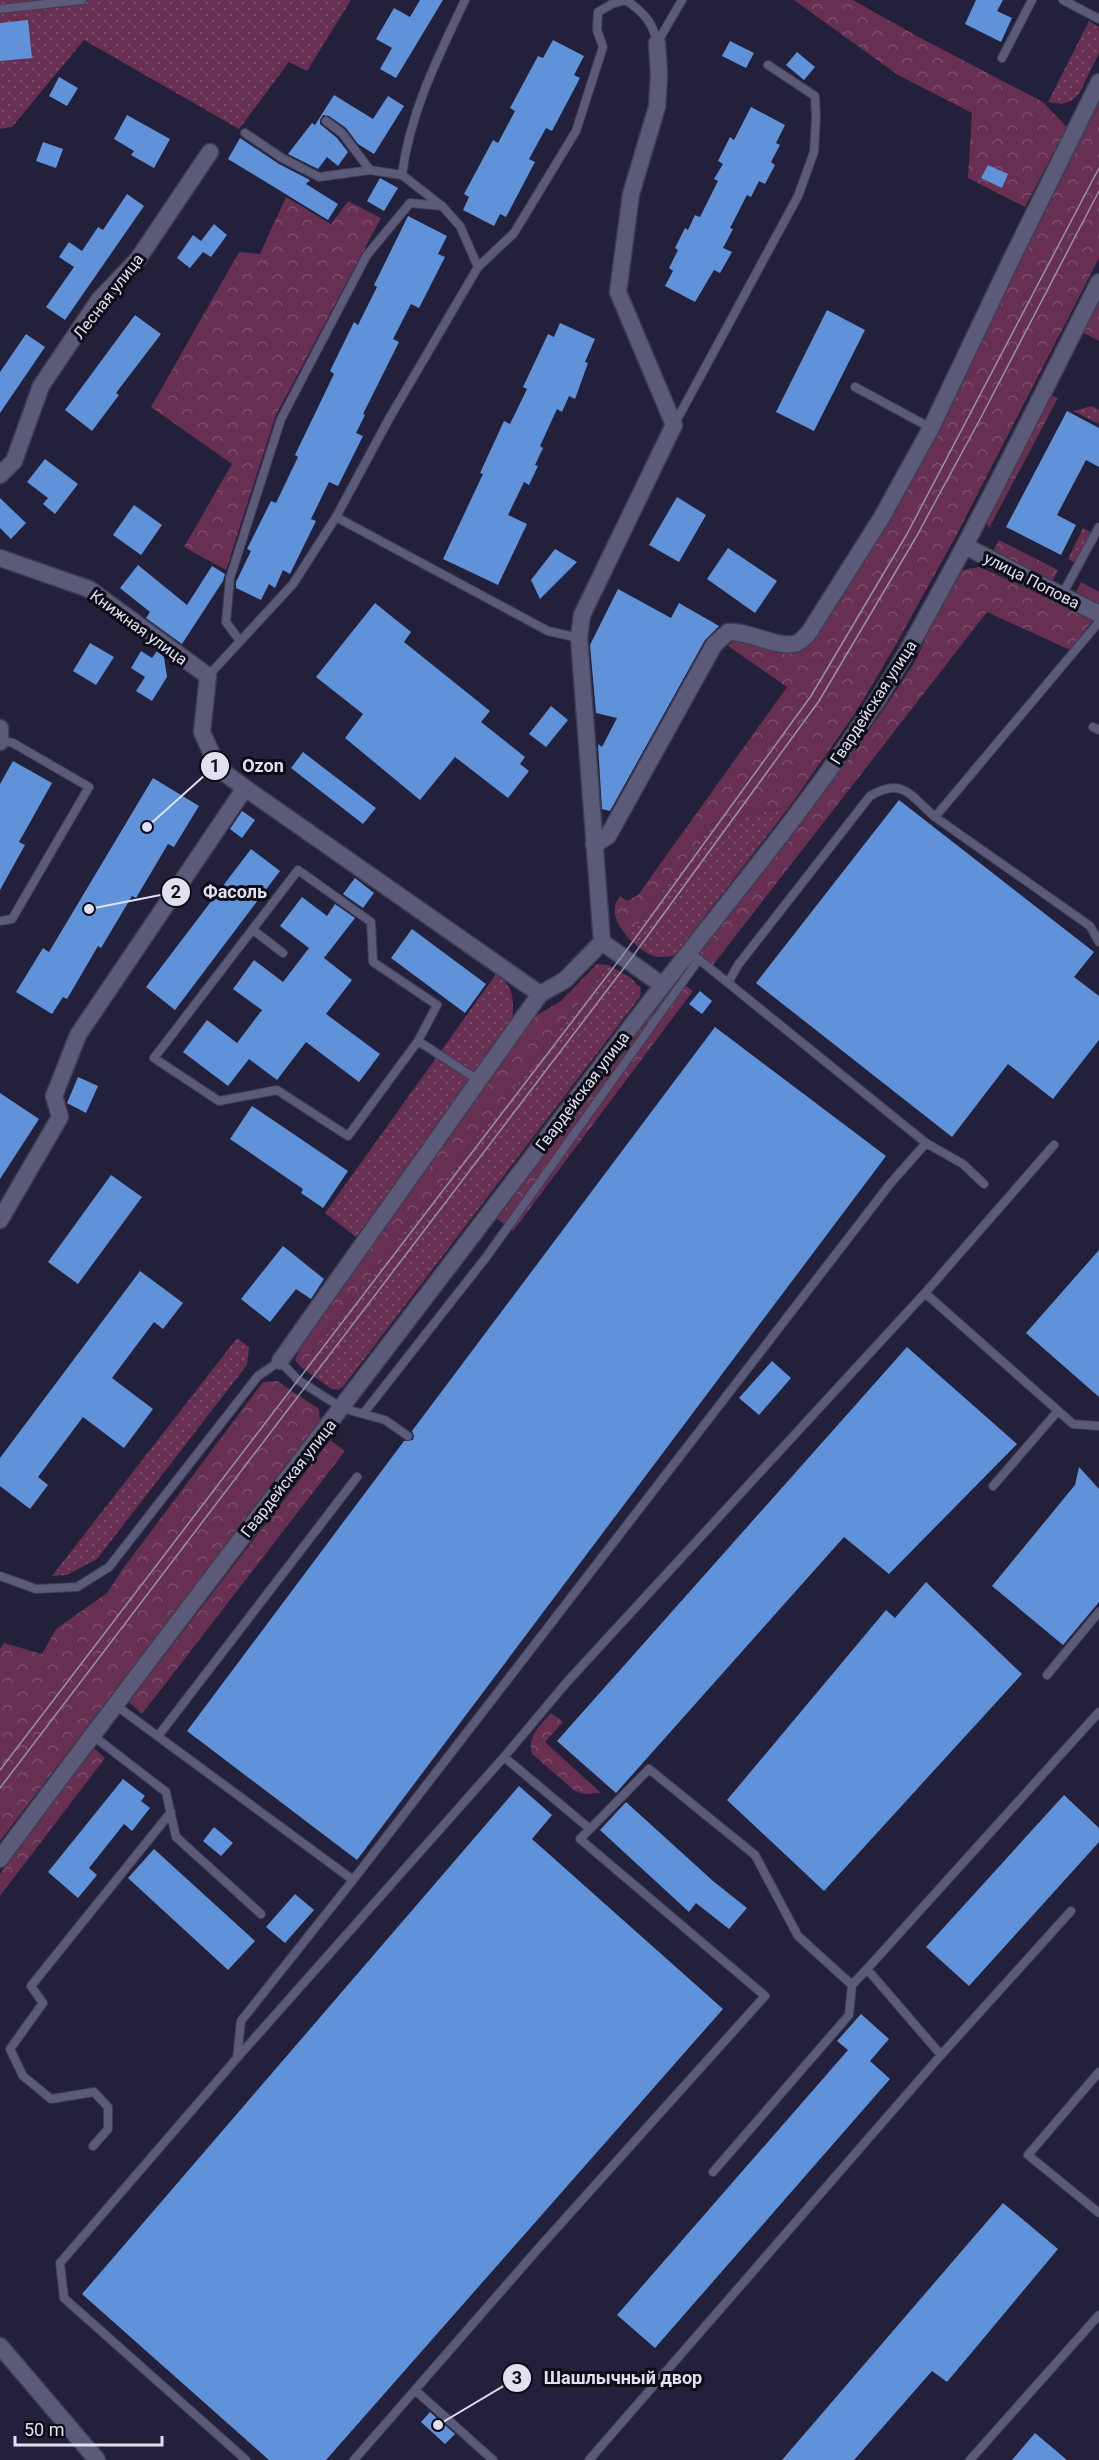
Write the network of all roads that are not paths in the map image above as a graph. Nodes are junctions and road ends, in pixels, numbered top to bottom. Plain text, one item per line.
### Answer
1 (82, 0) edge
2 (465, 0) edge
3 (626, 0) edge
4 (682, 0) edge
5 (1032, 0) edge
6 (1063, 0) edge
7 (0, 9) edge
8 (1099, 19) edge
9 (657, 44) junction
10 (1002, 58) dead end
11 (768, 65) dead end
12 (1099, 82) edge
13 (326, 121) dead end
14 (245, 133) dead end
15 (210, 152) dead end
16 (369, 170) junction
17 (402, 175) junction
18 (442, 206) junction
19 (478, 267) junction
20 (1099, 282) edge
21 (855, 387) dead end
22 (674, 425) junction
23 (932, 428) junction
24 (0, 475) edge
25 (336, 517) junction
26 (1099, 527) edge
27 (965, 546) junction
28 (0, 558) edge
29 (1062, 595) junction
30 (1099, 614) edge
31 (1099, 622) edge
32 (579, 638) junction
33 (240, 641) junction
34 (208, 676) junction
35 (0, 728) edge
36 (0, 741) edge
37 (245, 788) junction
38 (934, 817) junction
39 (594, 845) junction
40 (0, 921) edge
41 (253, 930) junction
42 (602, 942) junction
43 (1099, 942) edge
44 (283, 953) dead end
45 (694, 955) junction
46 (728, 983) junction
47 (662, 985) junction
48 (540, 994) junction
49 (418, 1041) junction
50 (478, 1080) junction
51 (926, 1143) junction
52 (1054, 1145) dead end
53 (984, 1184) dead end
54 (0, 1220) edge
55 (925, 1293) junction
56 (280, 1361) junction
57 (342, 1408) junction
58 (1058, 1412) junction
59 (363, 1414) junction
60 (1099, 1426) edge
61 (408, 1436) dead end
62 (357, 1476) dead end
63 (993, 1486) dead end
64 (0, 1576) edge
65 (1099, 1612) edge
66 (1047, 1675) dead end
67 (114, 1704) junction
68 (1099, 1712) edge
69 (92, 1735) junction
70 (158, 1736) junction
71 (504, 1757) junction
72 (171, 1812) junction
73 (590, 1829) junction
74 (0, 1859) edge
75 (353, 1880) junction
76 (1071, 1911) dead end
77 (261, 1914) dead end
78 (867, 1969) junction
79 (852, 1985) junction
80 (941, 2055) junction
81 (237, 2058) junction
82 (1099, 2072) edge
83 (93, 2146) dead end
84 (713, 2172) dead end
85 (1099, 2213) edge
86 (1099, 2315) edge
87 (0, 2346) edge
88 (415, 2390) junction
89 (97, 2460) edge
90 (246, 2460) edge
91 (354, 2460) edge
92 (493, 2460) edge
93 (589, 2460) edge
94 (970, 2460) edge

1 - 7 lane
2 - 17 lane
3 - 9 lane
3 - 19 lane
4 - 9 lane
5 - 10 lane
6 - 8 lane
9 - 22 street
11 - 22 lane
12 - 23 street
13 - 16 lane
14 - 16 lane
15 - 24 street, Лесная улица
16 - 17 lane
17 - 18 lane
18 - 19 lane
18 - 33 lane
19 - 25 lane
20 - 27 street, Гвардейская улица
21 - 23 lane
22 - 32 street
23 - 39 street
25 - 32 lane
25 - 33 lane
26 - 29 lane
27 - 29 street, улица Попова
27 - 45 street, Гвардейская улица
28 - 34 street, Книжная улица
29 - 30 street, улица Попова
31 - 38 lane
32 - 39 street
33 - 34 lane
34 - 37 street
35 - 36 street
36 - 40 lane
37 - 48 street
37 - 54 street
38 - 43 lane
38 - 46 lane
39 - 42 street
41 - 44 lane
41 - 49 lane
41 - 49 lane
42 - 47 street
42 - 48 street
45 - 46 lane
45 - 47 street, Гвардейская улица
45 - 59 lane
46 - 51 lane
47 - 57 street, Гвардейская улица
48 - 50 street
49 - 50 lane
50 - 56 street
51 - 53 lane
51 - 75 lane
52 - 55 lane
55 - 58 lane
55 - 71 lane
56 - 57 lane
56 - 64 lane
57 - 59 lane
57 - 67 street, Гвардейская улица
58 - 60 lane
58 - 63 lane
59 - 61 lane
62 - 70 lane
65 - 66 lane
67 - 69 street, Гвардейская улица
67 - 70 lane
68 - 78 lane
69 - 72 lane
69 - 74 street, Гвардейская улица
70 - 75 lane
71 - 73 lane
71 - 81 lane
72 - 77 lane
72 - 83 lane
73 - 79 lane
73 - 88 lane
75 - 81 lane
76 - 80 lane
78 - 79 lane
78 - 80 lane
79 - 84 lane
80 - 93 lane
81 - 90 lane
82 - 85 lane
86 - 94 lane
87 - 89 street
88 - 91 lane
88 - 92 lane

